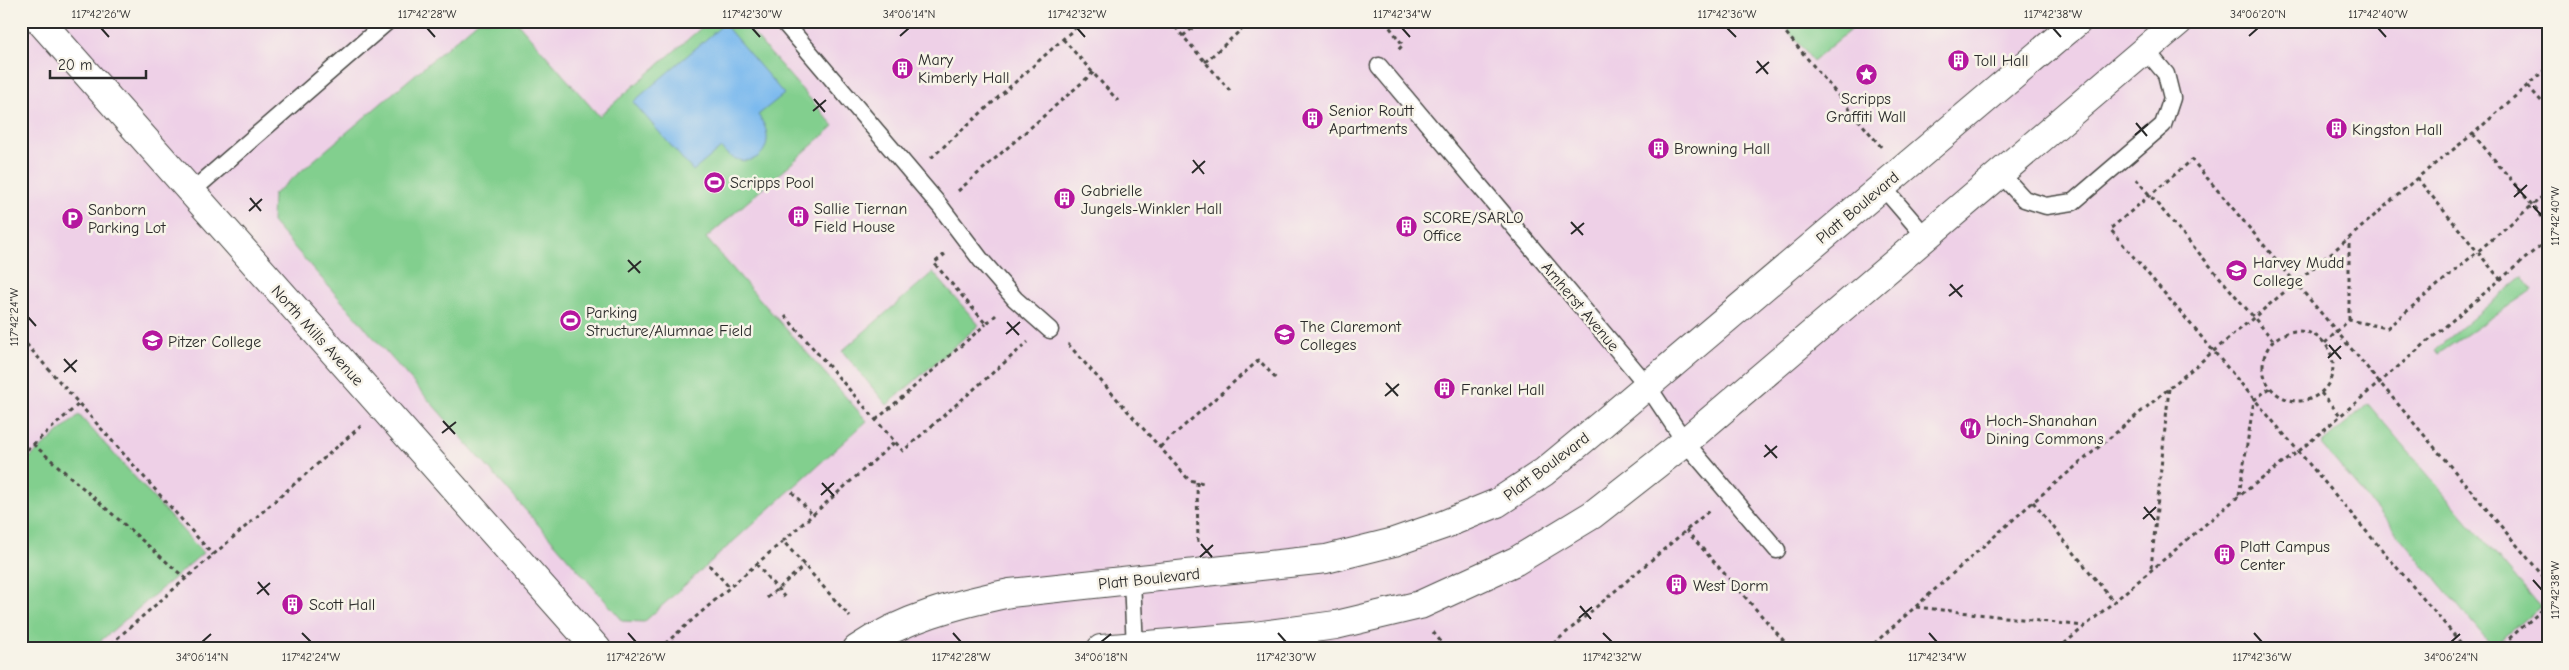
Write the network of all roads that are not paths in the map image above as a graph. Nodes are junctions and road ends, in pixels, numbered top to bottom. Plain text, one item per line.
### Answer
1 (40, 21) edge
2 (388, 21) edge
3 (783, 21) edge
4 (2078, 21) edge
5 (2179, 21) edge
6 (2145, 50) junction
7 (1379, 66) dead end
8 (2000, 173) junction
9 (1882, 186) junction
10 (191, 192) junction
11 (1926, 236) junction
12 (1048, 328) road end
13 (1647, 385) junction
14 (1685, 442) junction
15 (1777, 550) dead end
16 (1132, 579) junction
17 (864, 644) edge
18 (1135, 647) edge
19 (597, 649) edge
20 (1101, 649) edge

1 - 10 street, North Mills Avenue
2 - 10 lane
3 - 12 lane
4 - 9 street, Platt Boulevard
5 - 6 street
6 - 8 street
6 - 8 lane
7 - 13 lane, Amherst Avenue
8 - 11 street
9 - 11 lane
9 - 13 street, Platt Boulevard
10 - 19 street, North Mills Avenue
11 - 14 street
13 - 14 lane, Amherst Avenue
13 - 16 street, Platt Boulevard
14 - 15 lane, Amherst Avenue
14 - 18 street
16 - 17 street, Platt Boulevard
16 - 18 lane
18 - 20 street

